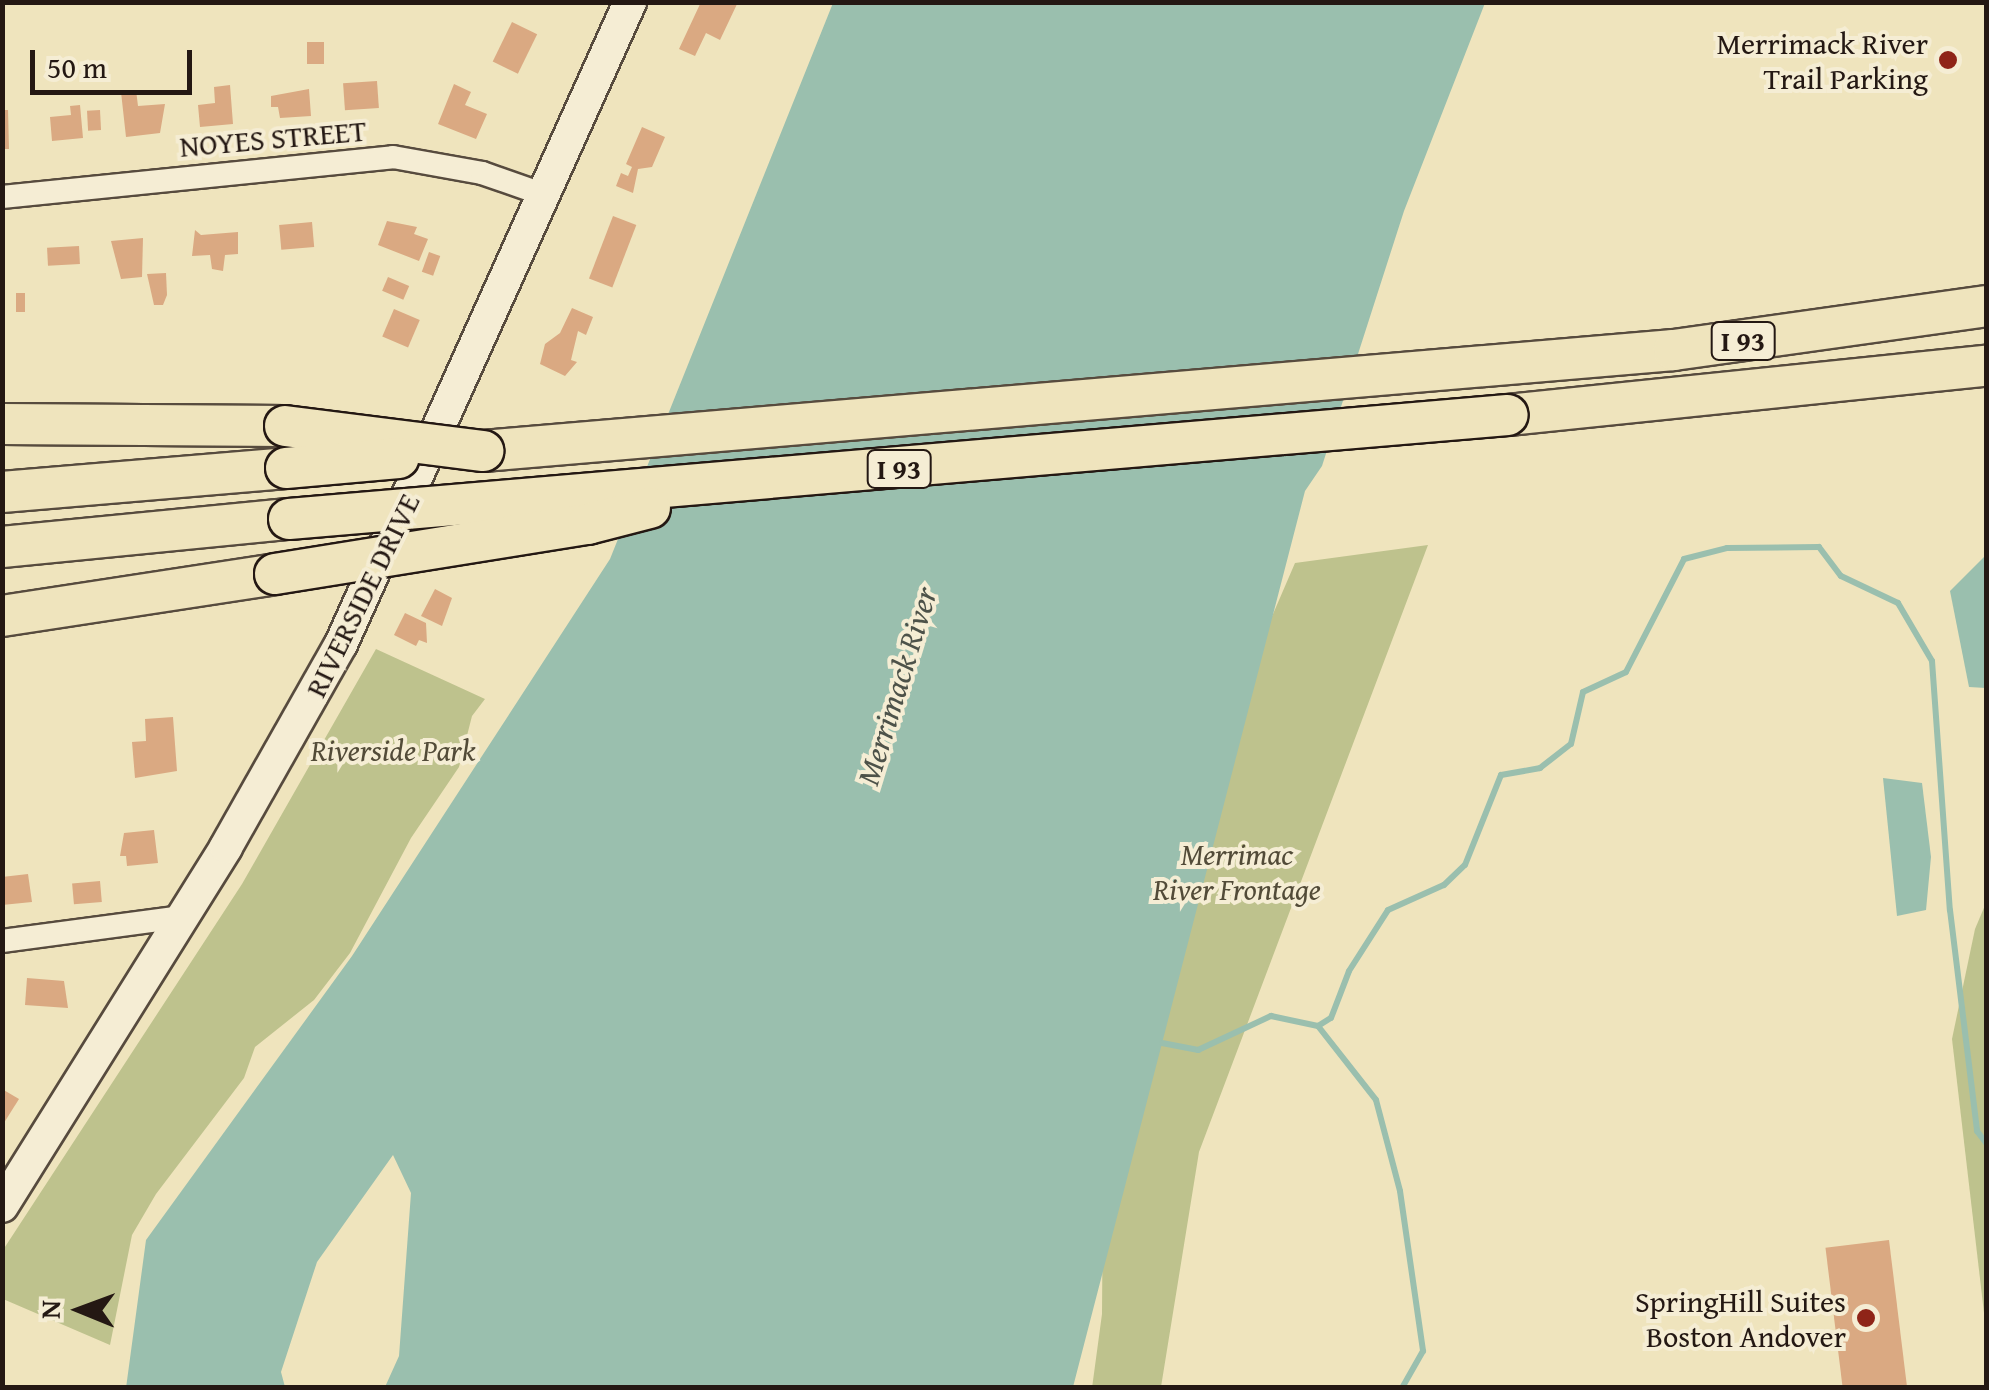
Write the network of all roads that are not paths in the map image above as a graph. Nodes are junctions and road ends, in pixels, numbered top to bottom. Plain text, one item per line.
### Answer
1 (630, 2) edge
2 (545, 195) junction
3 (2, 197) edge
4 (1986, 306) edge
5 (1986, 366) edge
6 (2, 424) edge
7 (483, 451) junction
8 (750, 482) junction
9 (2, 492) edge
10 (2, 546) edge
11 (2, 616) edge
12 (182, 917) junction
13 (2, 941) edge
14 (2, 1206) edge

1 - 2 main road, RIVERSIDE DRIVE
2 - 3 street, NOYES STREET
2 - 12 main road, RIVERSIDE DRIVE
4 - 7 highway, I 93
5 - 8 highway, I 93, bridge
6 - 7 highway, bridge
7 - 9 highway, I 93, bridge
8 - 10 highway, I 93, bridge
8 - 11 highway, bridge
12 - 13 street
12 - 14 main road, RIVERSIDE DRIVE

